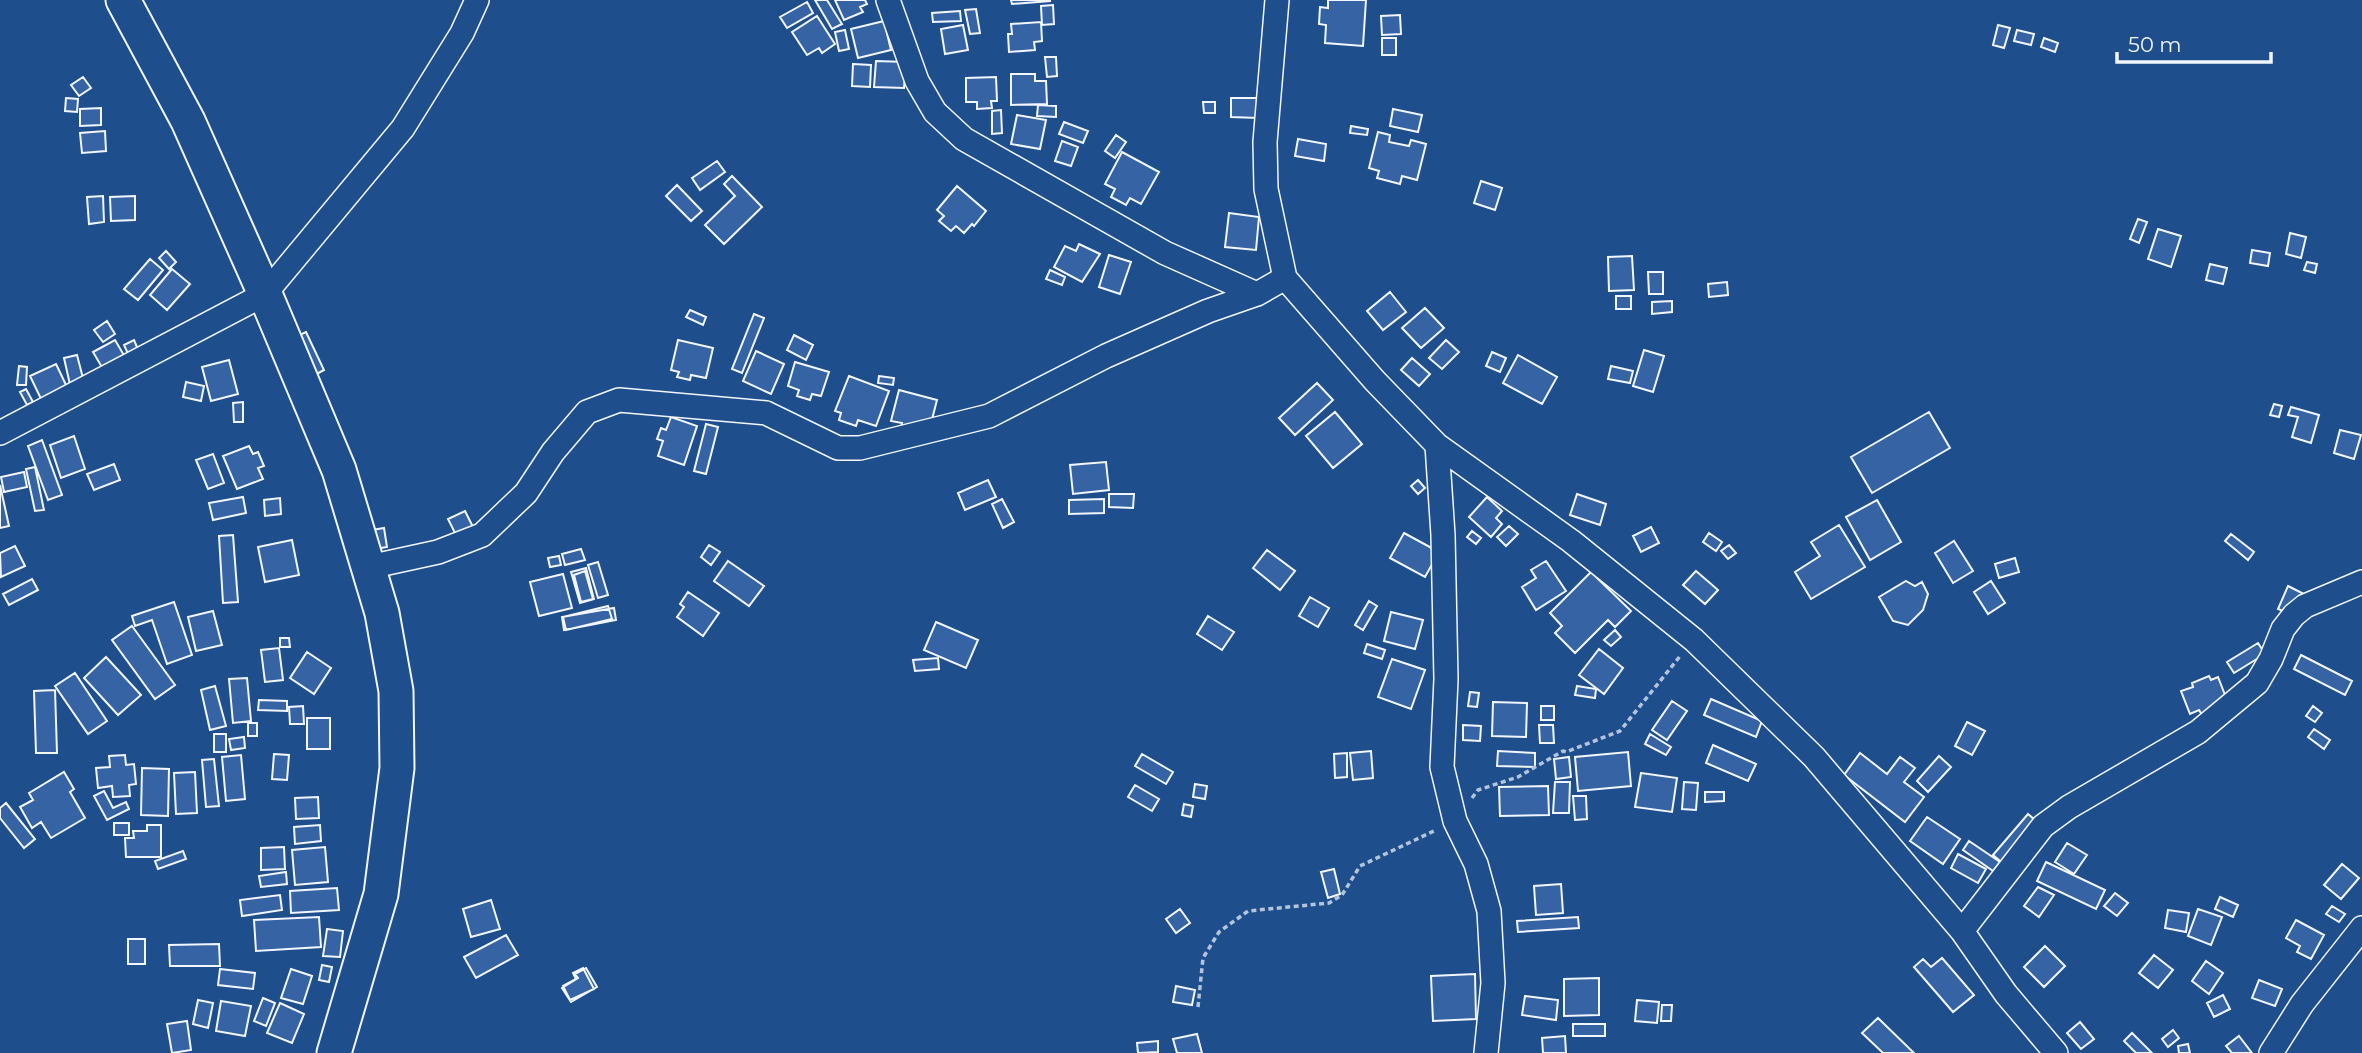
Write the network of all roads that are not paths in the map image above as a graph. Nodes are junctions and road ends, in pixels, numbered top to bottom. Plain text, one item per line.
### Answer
1 (123, 0) edge
2 (477, 0) edge
3 (888, 0) edge
4 (1277, 0) edge
5 (1285, 278) junction
6 (265, 294) junction
7 (1257, 294) junction
8 (0, 433) edge
9 (1437, 444) junction
10 (369, 567) junction
11 (2362, 582) edge
12 (2362, 928) edge
13 (1962, 931) junction
14 (334, 1053) edge
15 (1486, 1053) edge
16 (2056, 1053) edge
17 (2271, 1053) edge

1 - 6 highway
2 - 6 street
3 - 7 street
4 - 5 street
5 - 7 street
5 - 9 street
6 - 8 street
6 - 10 highway
7 - 10 street
9 - 13 street
9 - 15 street
10 - 14 highway
11 - 13 street
12 - 17 street
13 - 16 street

